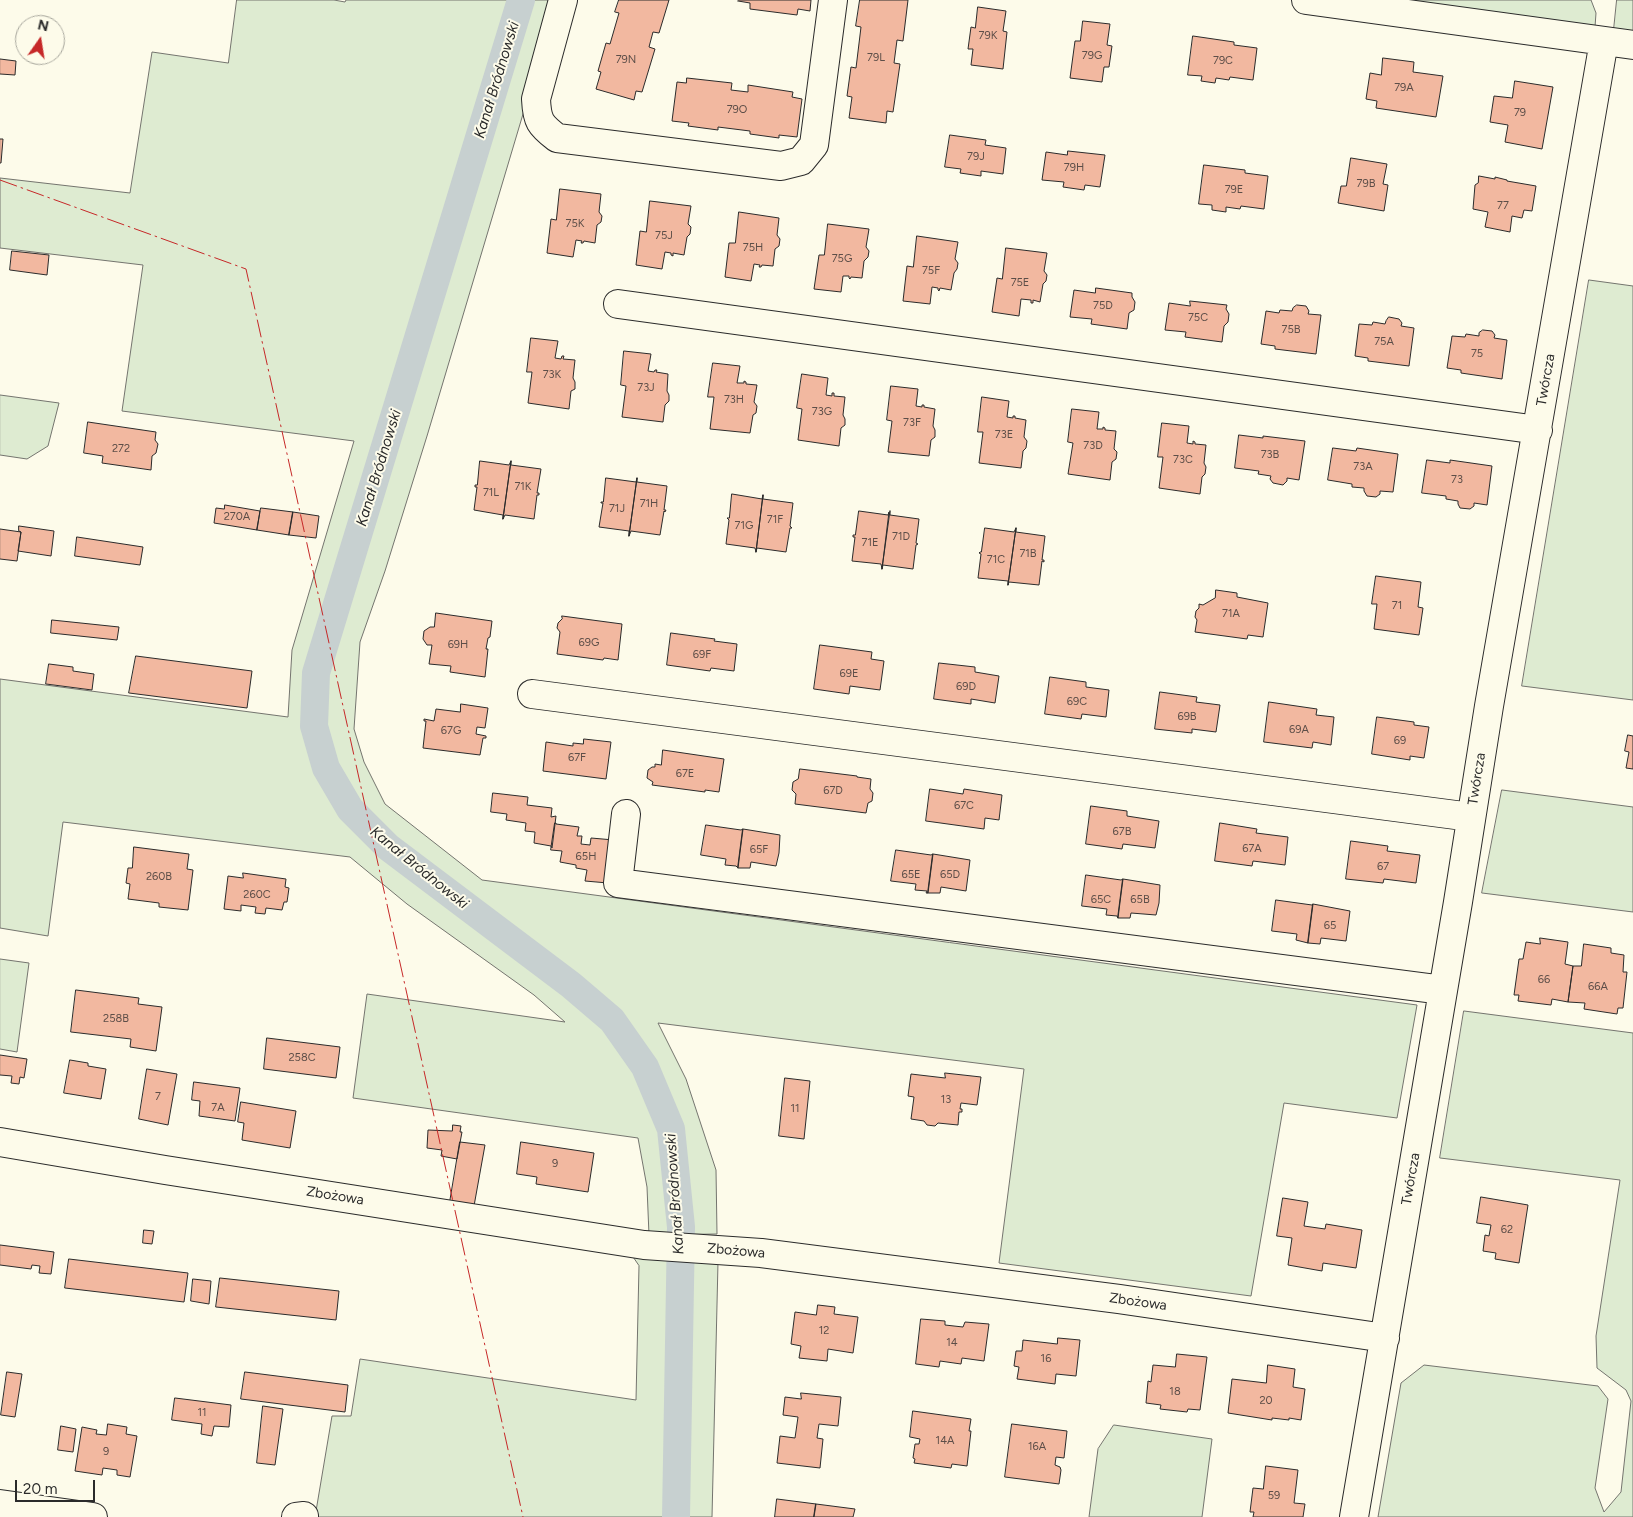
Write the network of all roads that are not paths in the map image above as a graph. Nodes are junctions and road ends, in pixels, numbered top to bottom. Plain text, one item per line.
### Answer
1 (563, 0) edge
2 (833, 0) edge
3 (1306, 0) edge
4 (1604, 42) junction
5 (1633, 45) edge
6 (618, 304) dead end
7 (1538, 430) junction
8 (532, 694) dead end
9 (626, 814) dead end
10 (1471, 817) junction
11 (1443, 990) junction
12 (0, 1142) edge
13 (1384, 1338) junction
14 (0, 1504) edge
15 (304, 1516) edge
16 (93, 1517) edge
17 (296, 1517) edge
18 (1354, 1517) edge

1 - 2 street
3 - 4 street
4 - 5 street
4 - 7 street, Twórcza
6 - 7 street
7 - 10 street, Twórcza
8 - 10 street
9 - 11 street
10 - 11 street, Twórcza
11 - 13 street, Twórcza
12 - 13 street, Zbożowa
13 - 18 street, Twórcza
14 - 16 street
15 - 17 street

